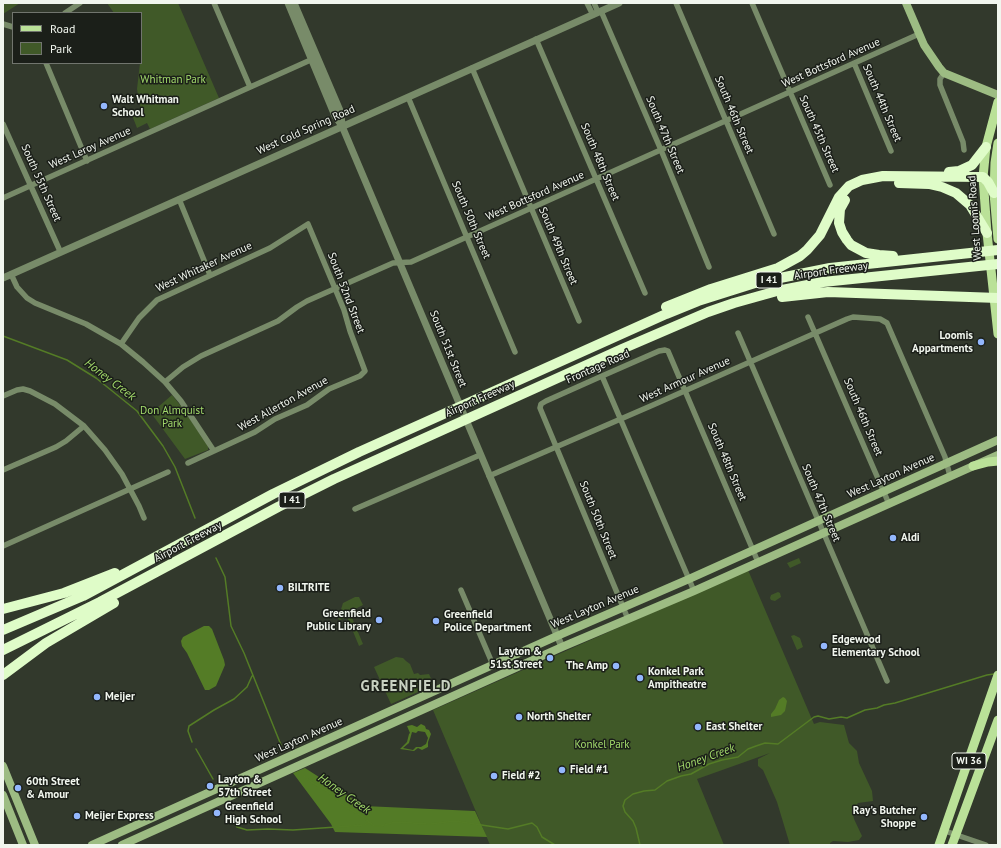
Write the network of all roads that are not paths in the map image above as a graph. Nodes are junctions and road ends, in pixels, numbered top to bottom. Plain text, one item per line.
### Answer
1 (80, 3) edge
2 (214, 3) edge
3 (288, 3) edge
4 (294, 3) edge
5 (587, 3) edge
6 (594, 3) edge
7 (618, 3) edge
8 (676, 3) edge
9 (752, 3) edge
10 (906, 3) edge
11 (66, 12) edge
12 (597, 13) junction
13 (919, 34) junction
14 (536, 39) junction
15 (315, 58) junction
16 (46, 64) edge
17 (854, 64) junction
18 (472, 68) junction
19 (944, 73) junction
20 (250, 87) junction
21 (790, 93) junction
22 (998, 95) edge
23 (408, 96) junction
24 (998, 102) edge
25 (726, 122) junction
26 (3, 124) edge
27 (342, 126) junction
28 (998, 143) edge
29 (986, 147) junction
30 (661, 150) junction
31 (964, 150) dead end
32 (891, 151) dead end
33 (87, 160) junction
34 (925, 176) junction
35 (983, 177) junction
36 (596, 179) junction
37 (830, 185) dead end
38 (31, 186) junction
39 (995, 186) edge
40 (3, 198) edge
41 (179, 199) junction
42 (532, 208) junction
43 (308, 224) joint
44 (774, 234) dead end
45 (994, 234) edge
46 (467, 237) junction
47 (998, 250) edge
48 (60, 252) junction
49 (966, 254) junction
50 (400, 263) junction
51 (998, 264) edge
52 (709, 267) dead end
53 (12, 274) junction
54 (210, 274) junction
55 (3, 278) edge
56 (335, 288) junction
57 (644, 293) dead end
58 (996, 298) edge
59 (808, 317) dead end
60 (690, 319) junction
61 (579, 321) dead end
62 (738, 333) dead end
63 (815, 333) junction
64 (998, 334) edge
65 (121, 344) junction
66 (665, 350) joint
67 (584, 351) junction
68 (515, 352) dead end
69 (750, 362) junction
70 (365, 371) joint
71 (602, 376) junction
72 (165, 382) junction
73 (686, 390) junction
74 (3, 396) edge
75 (540, 406) joint
76 (621, 419) junction
77 (84, 426) junction
78 (998, 440) edge
79 (557, 446) junction
80 (214, 451) junction
81 (480, 455) junction
82 (998, 455) edge
83 (998, 461) edge
84 (188, 463) dead end
85 (946, 463) junction
86 (973, 466) junction
87 (3, 470) edge
88 (168, 472) dead end
89 (489, 476) junction
90 (950, 476) junction
91 (131, 488) junction
92 (884, 492) junction
93 (888, 504) junction
94 (355, 509) dead end
95 (144, 518) dead end
96 (818, 521) junction
97 (823, 533) junction
98 (198, 535) junction
99 (3, 546) edge
100 (753, 550) junction
101 (758, 562) junction
102 (689, 578) junction
103 (136, 584) junction
104 (461, 590) dead end
105 (694, 591) junction
106 (624, 608) junction
107 (3, 609) edge
108 (628, 619) junction
109 (3, 630) edge
110 (557, 636) junction
111 (562, 647) junction
112 (3, 650) edge
113 (493, 665) junction
114 (3, 675) edge
115 (998, 676) edge
116 (887, 681) dead end
117 (998, 720) edge
118 (995, 740) edge
119 (4, 772) edge
120 (3, 794) edge
121 (27, 824) junction
122 (16, 828) junction
123 (945, 831) junction
124 (956, 834) junction
125 (23, 845) edge
126 (35, 845) edge
127 (92, 845) edge
128 (122, 845) edge
129 (939, 845) edge
130 (952, 845) edge
131 (986, 845) edge

1 - 11 street
2 - 20 street
3 - 15 street, South 51st Street
4 - 15 street, South 51st Street
5 - 12 street
6 - 12 street
7 - 12 street, West Cold Spring Road
8 - 25 street, South 46th Street
9 - 21 street, South 45th Street
10 - 13 main road
12 - 14 street, West Cold Spring Road
12 - 30 street, South 47th Street
13 - 17 street, West Bottsford Avenue
13 - 19 main road
14 - 18 street, West Cold Spring Road
14 - 36 street, South 48th Street
15 - 20 street, West Leroy Avenue
15 - 27 street, South 51st Street
16 - 33 street
17 - 21 street, West Bottsford Avenue
17 - 32 street, South 44th Street
18 - 23 street, West Cold Spring Road
18 - 42 street, South 49th Street
19 - 22 main road
19 - 31 street
20 - 33 street, West Leroy Avenue
21 - 25 street, West Bottsford Avenue
21 - 37 street, South 45th Street
23 - 27 street, West Cold Spring Road
23 - 46 street, South 50th Street
24 - 29 main road, West Loomis Road
25 - 30 street, West Bottsford Avenue
25 - 44 street, South 46th Street
26 - 38 street, South 55th Street
27 - 41 street, West Cold Spring Road
27 - 50 street, South 51st Street
28 - 39 main road, West Loomis Road
29 - 34 highway
29 - 35 main road, West Loomis Road
30 - 36 street, West Bottsford Avenue
30 - 52 street, South 47th Street
33 - 38 street, West Leroy Avenue
34 - 35 highway
34 - 67 highway
35 - 39 highway
35 - 45 main road, West Loomis Road
36 - 42 street, West Bottsford Avenue
36 - 57 street, South 48th Street
38 - 40 street, West Leroy Avenue
38 - 48 street, South 55th Street
39 - 45 main road, West Loomis Road
41 - 48 street, West Cold Spring Road
41 - 54 street
42 - 46 street, West Bottsford Avenue
42 - 61 street, South 49th Street
43 - 54 street, West Whitaker Avenue
43 - 56 street, South 52nd Street
45 - 49 highway
45 - 58 main road, West Loomis Road
46 - 50 street, West Bottsford Avenue
46 - 68 street, South 50th Street
47 - 49 highway, Airport Freeway / I 41
48 - 53 street, West Cold Spring Road
49 - 67 highway, Airport Freeway / I 41
50 - 56 street, West Bottsford Avenue
50 - 81 street, South 51st Street
51 - 60 highway, Airport Freeway / I 41
53 - 55 street, West Cold Spring Road
53 - 65 street
54 - 65 street, West Whitaker Avenue
56 - 70 street, South 52nd Street
56 - 72 street, West Bottsford Avenue
58 - 60 highway
58 - 64 main road, West Loomis Road
59 - 63 street, South 46th Street
60 - 103 highway, Airport Freeway / I 41
62 - 69 street, South 47th Street
63 - 69 street, West Armour Avenue
63 - 85 street, West Armour Avenue
63 - 92 street, South 46th Street
65 - 72 street
66 - 71 street, Frontage Road
66 - 73 street, South 48th Street
67 - 98 highway, Airport Freeway / I 41
69 - 73 street, West Armour Avenue
69 - 96 street, South 47th Street
70 - 80 street, West Allerton Avenue
71 - 75 street, Frontage Road
71 - 76 street
72 - 80 street
73 - 76 street, West Armour Avenue
73 - 100 street, South 48th Street
74 - 77 street
75 - 79 street, South 50th Street
76 - 79 street, West Armour Avenue
76 - 102 street
77 - 87 street
77 - 91 street
78 - 85 main road, West Layton Avenue
79 - 89 street, West Armour Avenue
79 - 106 street, South 50th Street
80 - 84 street, West Allerton Avenue
81 - 89 street, South 51st Street
81 - 94 street
82 - 86 main road, West Layton Avenue
83 - 86 main road
85 - 90 street
85 - 92 main road, West Layton Avenue
86 - 90 main road, West Layton Avenue
88 - 91 street
89 - 110 street, South 51st Street
90 - 93 main road, West Layton Avenue
91 - 95 street
91 - 99 street
92 - 93 street, South 46th Street
92 - 96 main road, West Layton Avenue
93 - 97 main road, West Layton Avenue
96 - 97 street, South 47th Street
96 - 100 main road, West Layton Avenue
97 - 101 main road, West Layton Avenue
97 - 116 street, South 47th Street
98 - 107 highway
98 - 109 highway, Airport Freeway / I 41
100 - 101 street, South 48th Street
100 - 102 main road, West Layton Avenue
101 - 105 main road, West Layton Avenue
102 - 105 street
102 - 106 main road, West Layton Avenue
103 - 112 highway, Airport Freeway / I 41
103 - 114 highway
104 - 113 street
105 - 108 main road, West Layton Avenue
106 - 108 street, South 50th Street
106 - 110 main road, West Layton Avenue
108 - 111 main road, West Layton Avenue
110 - 111 street, South 51st Street
110 - 113 main road, West Layton Avenue
111 - 128 main road, West Layton Avenue
113 - 127 main road, West Layton Avenue
115 - 123 main road, WI 36
117 - 118 main road, WI 36
118 - 124 main road, WI 36
119 - 121 main road
120 - 122 main road
121 - 122 main road
121 - 126 main road
122 - 125 main road
123 - 124 street
123 - 129 main road, WI 36
124 - 130 main road, WI 36
124 - 131 street

